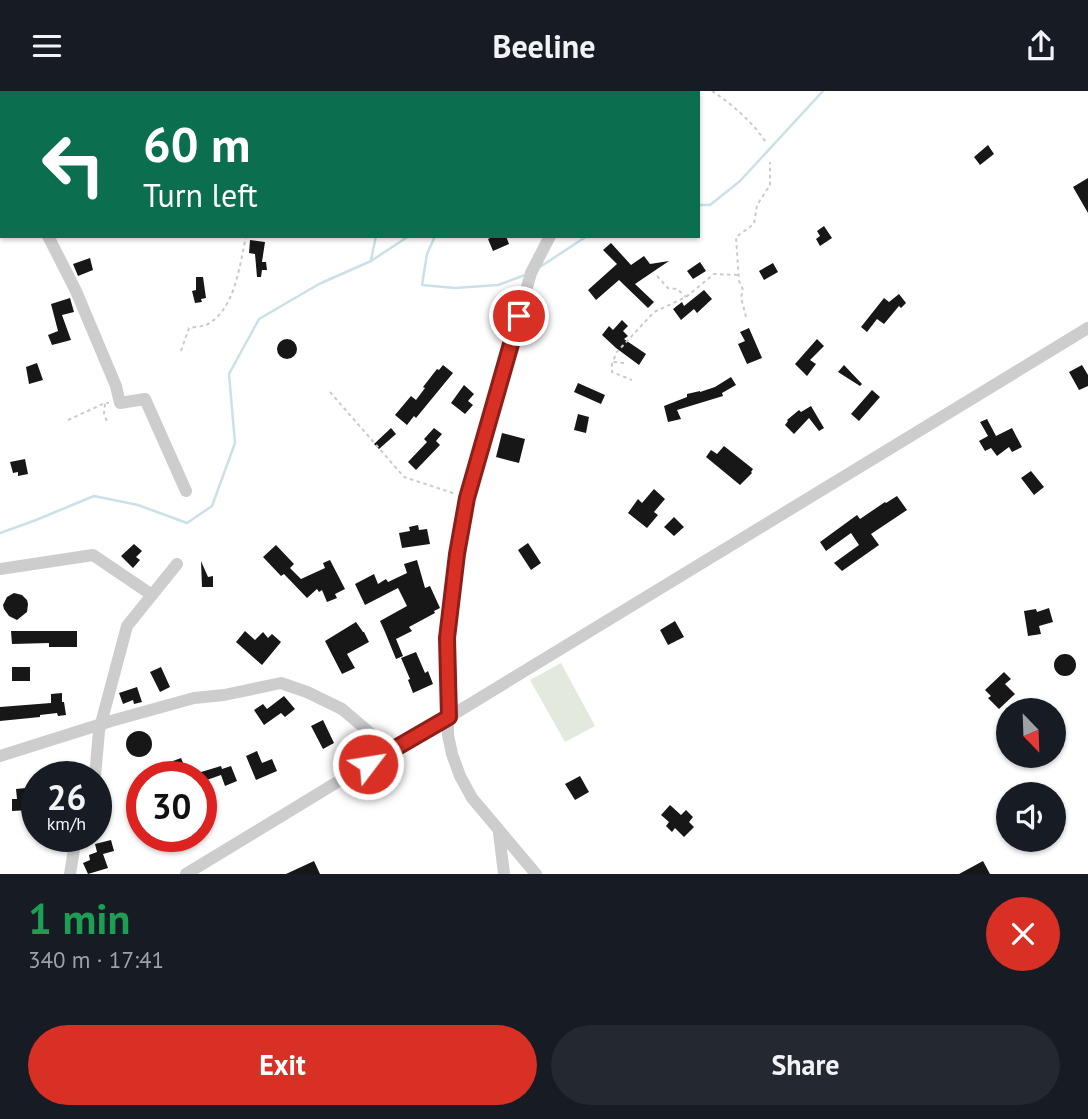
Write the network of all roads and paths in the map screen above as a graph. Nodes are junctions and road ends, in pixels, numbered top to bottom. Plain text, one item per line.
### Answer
1 (712, 91) edge
2 (767, 143) dead end
3 (770, 162) dead end
4 (49, 238) edge
5 (246, 238) edge
6 (549, 238) edge
7 (738, 275) junction
8 (657, 276) dead end
9 (686, 297) junction
10 (746, 317) dead end
11 (1088, 328) edge
12 (181, 351) dead end
13 (612, 362) junction
14 (624, 363) dead end
15 (632, 380) dead end
16 (330, 392) dead end
17 (105, 403) junction
18 (120, 403) junction
19 (68, 420) dead end
20 (108, 423) dead end
21 (186, 491) dead end
22 (467, 498) junction
23 (177, 564) dead end
24 (0, 569) edge
25 (152, 596) junction
26 (449, 717) junction
27 (101, 724) junction
28 (390, 750) junction
29 (0, 756) edge
30 (97, 761) edge
31 (498, 831) junction
32 (74, 852) edge
33 (70, 874) edge
34 (186, 874) edge
35 (504, 874) edge
36 (536, 874) edge

1 - 2 path
3 - 7 path
4 - 18 street
5 - 12 path
6 - 22 street
7 - 9 path
7 - 10 path
8 - 9 path
9 - 13 path
11 - 26 street
13 - 14 path
13 - 15 path
16 - 22 path
17 - 18 path
17 - 19 path
17 - 20 path
18 - 21 street
22 - 26 street
23 - 25 street
24 - 25 street
25 - 27 street
26 - 28 street
26 - 31 street
27 - 28 street
27 - 29 street
27 - 30 street
28 - 34 street
31 - 35 street
31 - 36 street
32 - 33 street

